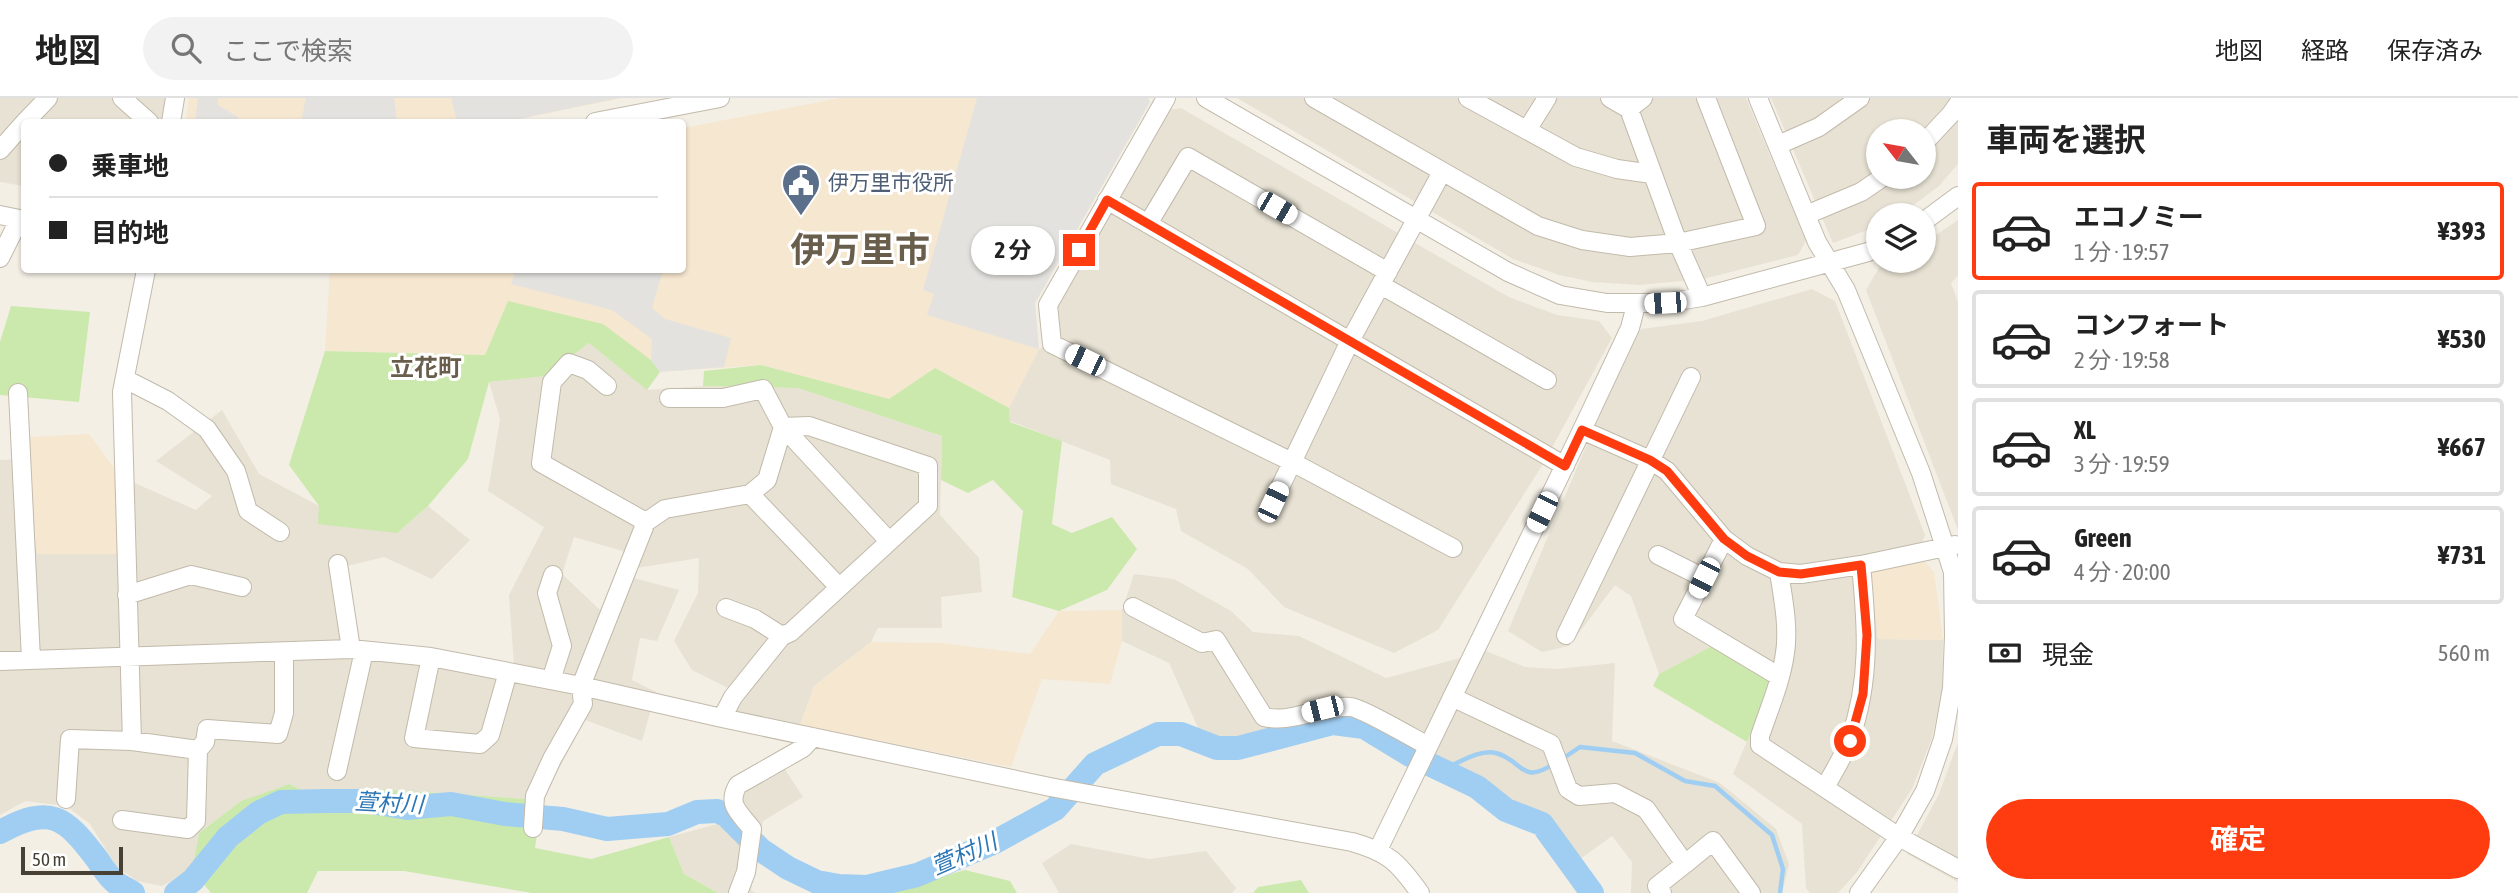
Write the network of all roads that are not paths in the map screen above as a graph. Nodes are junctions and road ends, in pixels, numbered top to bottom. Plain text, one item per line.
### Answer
1 (48, 98) edge
2 (122, 98) edge
3 (175, 98) edge
4 (720, 98) edge
5 (1166, 98) edge
6 (1206, 98) edge
7 (1314, 98) edge
8 (1547, 98) edge
9 (1610, 98) edge
10 (1706, 98) edge
11 (1758, 98) edge
12 (1860, 98) edge
13 (1477, 100) edge
14 (1636, 103) edge
15 (661, 104) edge
16 (1958, 104) edge
17 (29, 119) edge
18 (139, 119) edge
19 (172, 119) edge
20 (606, 119) edge
21 (21, 127) edge
22 (1936, 130) edge
23 (1527, 131) junction
24 (1777, 145) junction
25 (0, 150) edge
26 (1442, 172) junction
27 (1652, 174) junction
28 (1866, 189) edge
29 (1958, 196) edge
30 (1107, 200) junction
31 (1936, 212) edge
32 (0, 215) edge
33 (1806, 215) junction
34 (1417, 219) junction
35 (21, 220) edge
36 (21, 222) edge
37 (1148, 224) junction
38 (1678, 243) junction
39 (1866, 253) edge
40 (0, 258) edge
41 (1830, 263) junction
42 (145, 273) edge
43 (1384, 279) junction
44 (1702, 297) junction
45 (1636, 304) junction
46 (1350, 341) junction
47 (1691, 377) dead end
48 (125, 379) junction
49 (1547, 380) dead end
50 (607, 386) dead end
51 (19, 393) dead end
52 (669, 398) dead end
53 (783, 427) junction
54 (1582, 430) junction
55 (1650, 460) junction
56 (1292, 462) junction
57 (1565, 466) junction
58 (750, 494) junction
59 (1273, 502) dead end
60 (646, 522) junction
61 (280, 532) dead end
62 (1724, 539) junction
63 (889, 541) junction
64 (1952, 545) edge
65 (1453, 548) dead end
66 (1658, 555) dead end
67 (338, 564) dead end
68 (1861, 565) junction
69 (1779, 572) junction
70 (1956, 572) edge
71 (553, 575) dead end
72 (1704, 578) junction
73 (242, 587) dead end
74 (839, 587) junction
75 (127, 595) junction
76 (1133, 607) dead end
77 (726, 608) dead end
78 (1566, 635) dead end
79 (782, 636) junction
80 (357, 650) junction
81 (284, 652) junction
82 (129, 657) junction
83 (431, 657) junction
84 (31, 659) junction
85 (0, 661) edge
86 (508, 672) junction
87 (1780, 677) junction
88 (551, 680) junction
89 (581, 686) junction
90 (1452, 697) junction
91 (722, 718) junction
92 (813, 737) junction
93 (132, 741) junction
94 (1428, 746) junction
95 (198, 750) junction
96 (337, 771) dead end
97 (1825, 788) junction
98 (66, 799) dead end
99 (122, 820) dead end
100 (533, 828) dead end
101 (1899, 837) junction
102 (1378, 850) junction
103 (1685, 864) junction
104 (1958, 869) edge
105 (738, 893) edge
106 (1420, 893) edge
107 (1662, 893) edge
108 (1751, 893) edge
109 (1859, 893) edge

1 - 17 street
2 - 18 street
3 - 19 street
4 - 15 street
5 - 30 street
6 - 34 street
7 - 26 street
8 - 23 street
9 - 14 street
10 - 38 street
11 - 24 street
12 - 24 street
13 - 23 street
14 - 27 street
15 - 20 street
16 - 22 street
21 - 25 street
23 - 27 street
24 - 33 street
26 - 34 street
26 - 38 street
27 - 38 street
28 - 33 street
29 - 31 street
30 - 37 street
30 - 56 street
32 - 35 street
33 - 41 street
34 - 43 street
34 - 45 street
36 - 40 street
37 - 43 street
37 - 46 street
38 - 44 street
39 - 41 street
41 - 44 street
41 - 64 street
42 - 48 street
43 - 46 street
43 - 49 street
44 - 45 street
45 - 54 street
46 - 56 street
46 - 57 street
47 - 55 street
48 - 61 street
48 - 75 street
50 - 60 street
51 - 84 street
52 - 53 street
53 - 58 street
53 - 63 street
53 - 63 street
54 - 55 street
54 - 57 street
55 - 62 street
55 - 78 street
56 - 59 street
56 - 65 street
57 - 90 street
58 - 60 street
58 - 74 street
60 - 89 street
62 - 69 street
62 - 72 street
63 - 74 street
64 - 68 street
64 - 70 street
66 - 72 street
67 - 80 street
68 - 69 street
68 - 97 street
69 - 87 street
70 - 101 street
71 - 88 street
72 - 87 street
73 - 75 street
74 - 79 street
75 - 82 street
76 - 94 street
77 - 79 street
79 - 91 street
80 - 81 street
80 - 83 street
80 - 96 street
81 - 82 street
81 - 95 street
82 - 84 street
82 - 93 street
83 - 86 street
83 - 86 street
84 - 85 street
86 - 88 street
87 - 97 street
88 - 89 street
89 - 91 street
89 - 100 street
90 - 94 street
90 - 103 street
91 - 92 street
92 - 102 street
92 - 105 street
93 - 95 street
93 - 98 street
94 - 102 street
95 - 99 street
97 - 101 street
101 - 104 street
101 - 109 street
102 - 106 street
103 - 107 street
103 - 108 street

